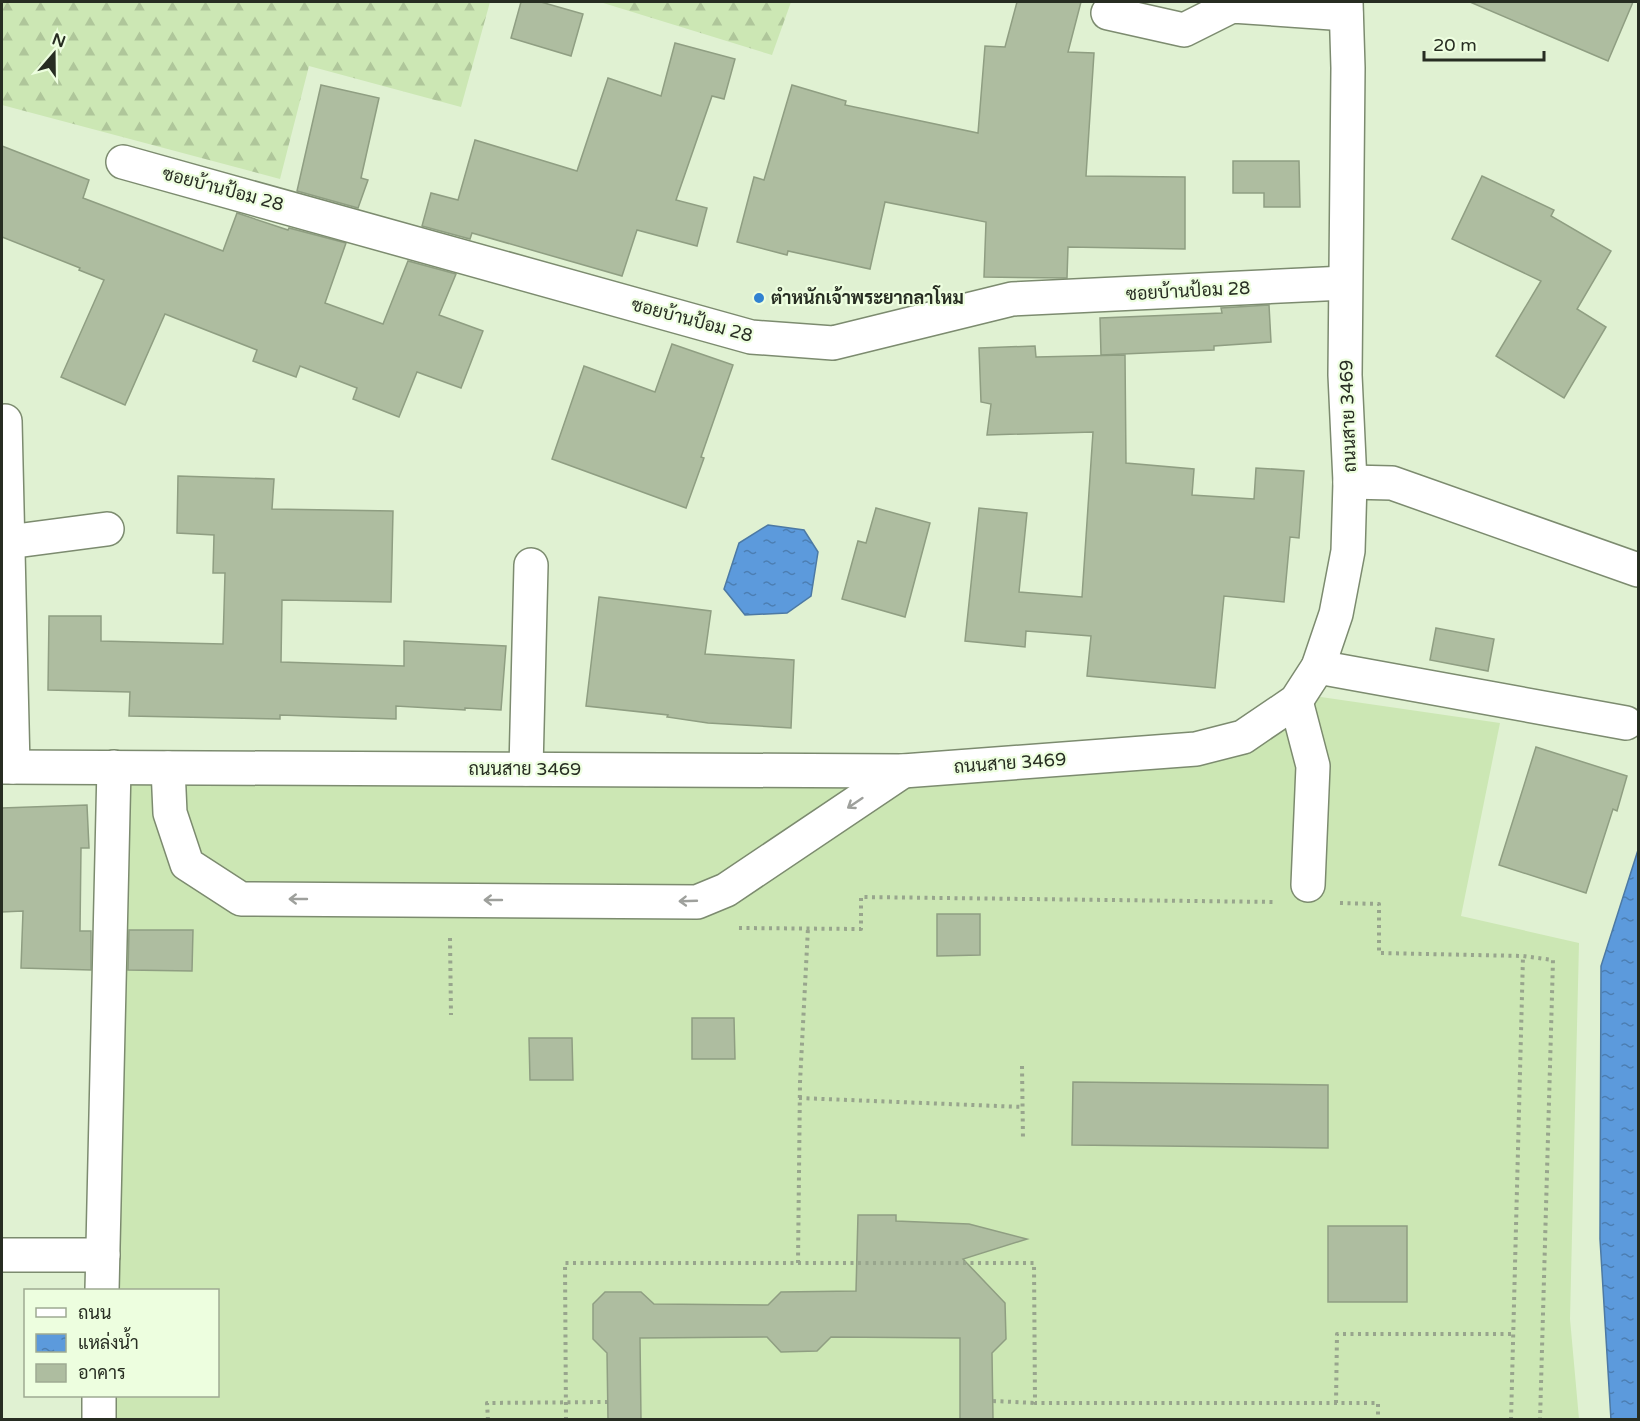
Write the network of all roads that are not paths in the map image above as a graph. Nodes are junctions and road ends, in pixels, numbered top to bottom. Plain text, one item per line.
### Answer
1 (1346, 8) edge
2 (1107, 13) dead end
3 (123, 162) dead end
4 (1345, 283) junction
5 (5, 421) dead end
6 (1350, 482) junction
7 (107, 529) dead end
8 (8, 542) junction
9 (531, 565) dead end
10 (1638, 570) edge
11 (1318, 667) junction
12 (1296, 701) junction
13 (1626, 723) dead end
14 (8, 767) edge
15 (114, 767) junction
16 (168, 768) junction
17 (526, 769) junction
18 (903, 771) junction
19 (1307, 897) road end
20 (2, 1255) edge
21 (103, 1255) junction
22 (102, 1289) edge
23 (99, 1397) edge
24 (99, 1419) edge

1 - 2 street
1 - 4 street, ถนนสาย 3469
3 - 4 street, ซอยบ้านป้อม 28
4 - 6 street, ถนนสาย 3469
5 - 8 street
6 - 10 street
6 - 11 street, ถนนสาย 3469
7 - 8 street
8 - 14 street
9 - 17 street
11 - 12 street, ถนนสาย 3469
11 - 13 street
12 - 18 street, ถนนสาย 3469
12 - 19 street
14 - 15 street, ถนนสาย 3469
15 - 16 street, ถนนสาย 3469
15 - 21 street
16 - 17 street, ถนนสาย 3469
18 -> 16 street
17 - 18 street, ถนนสาย 3469
20 - 21 street
21 - 22 street
23 - 24 street

